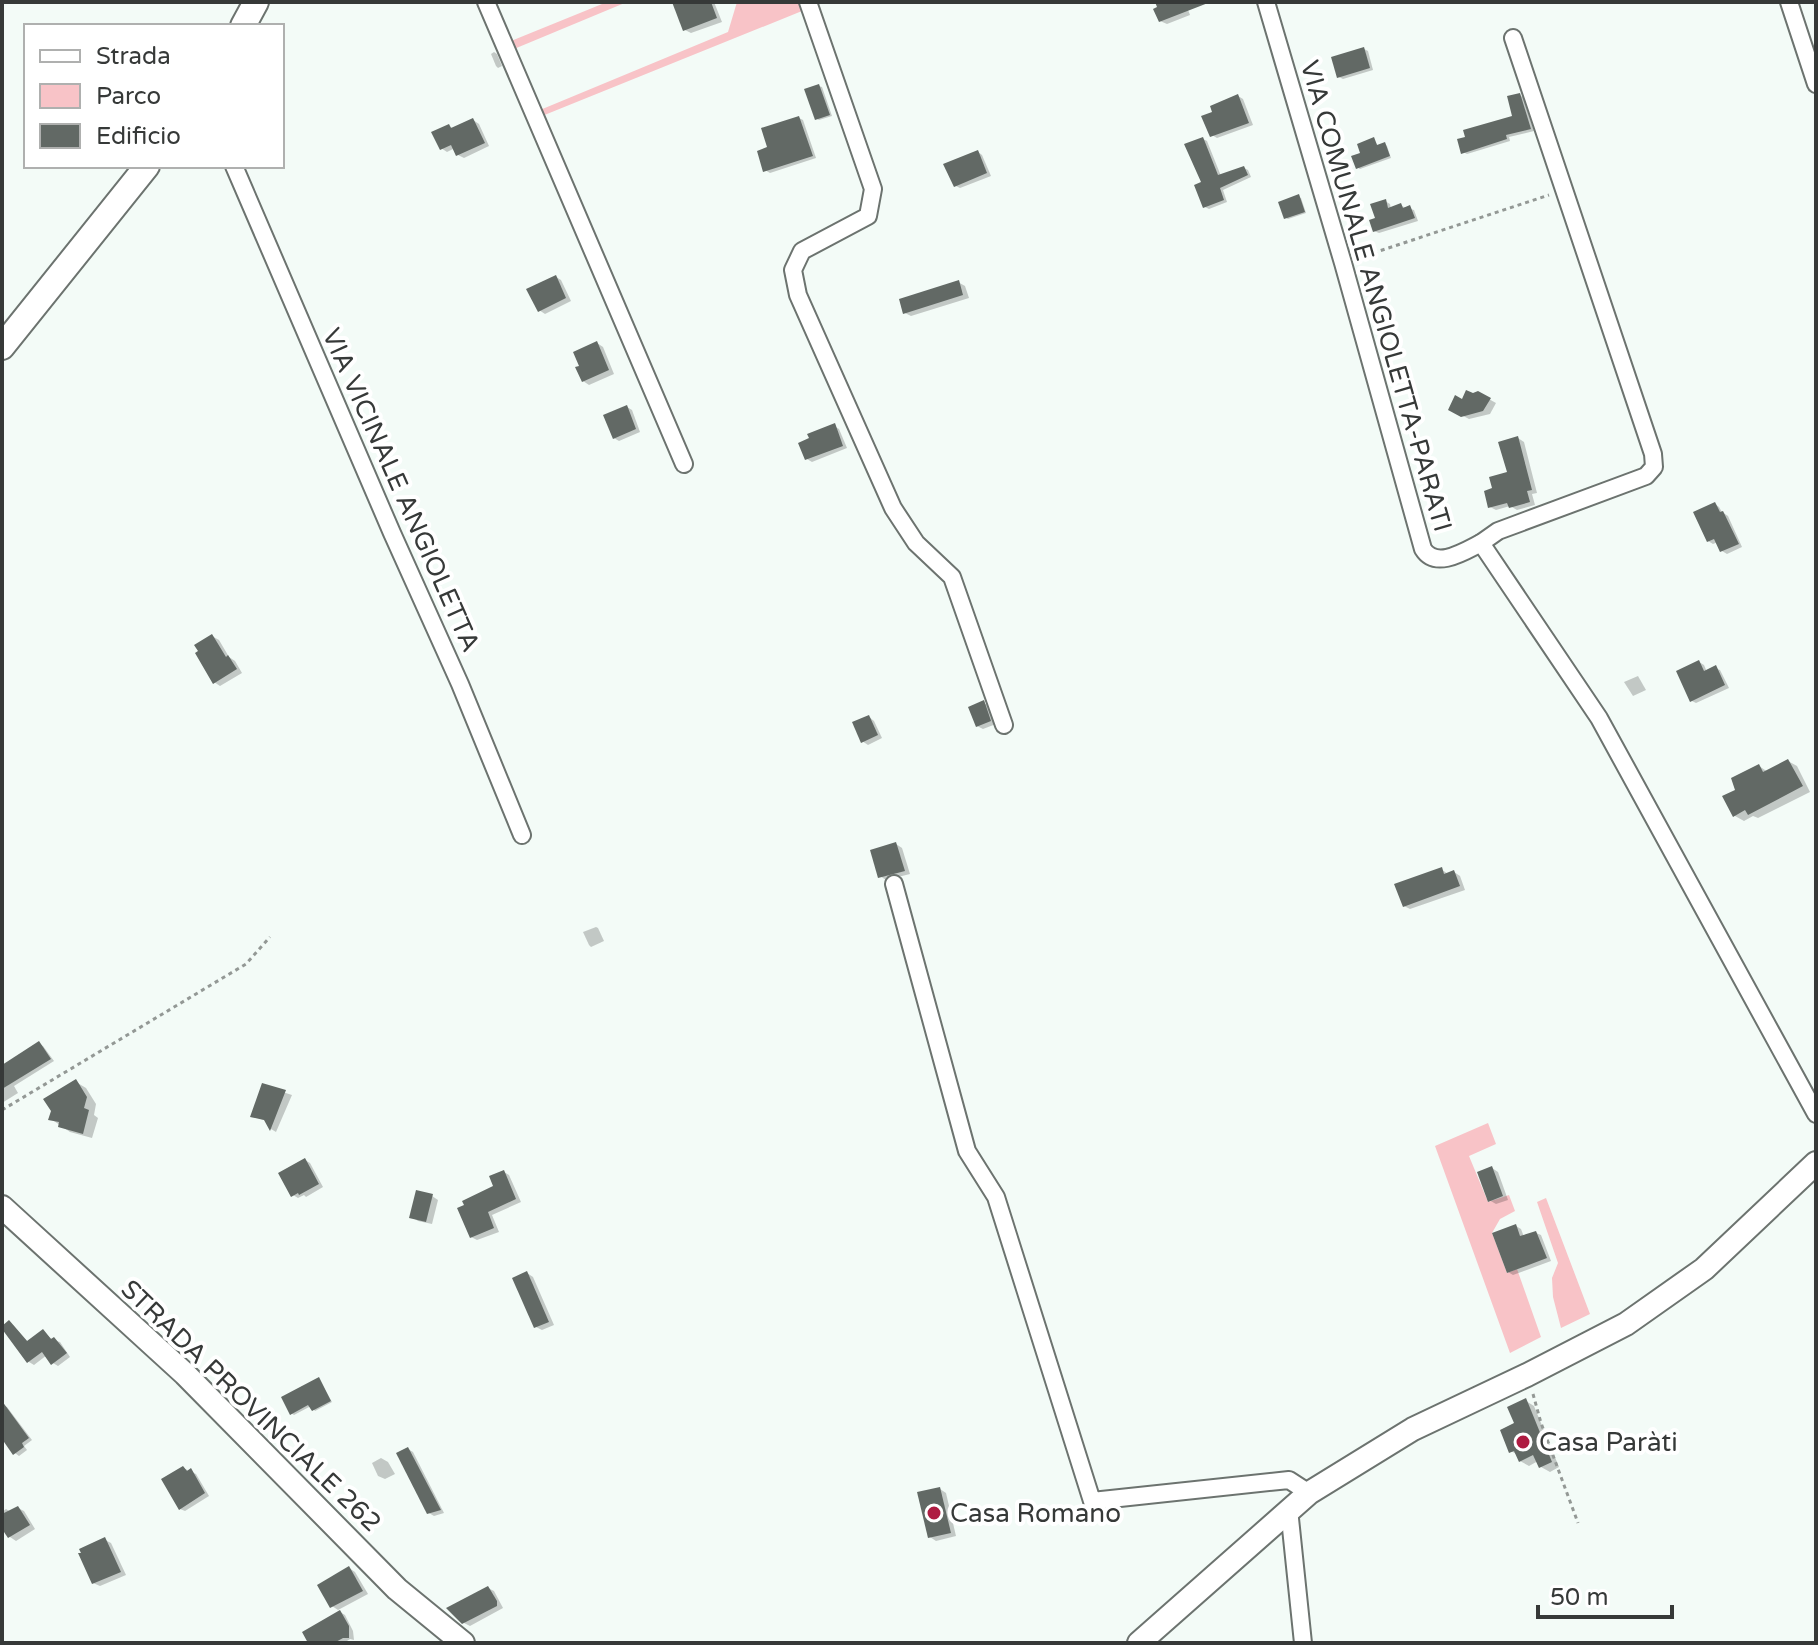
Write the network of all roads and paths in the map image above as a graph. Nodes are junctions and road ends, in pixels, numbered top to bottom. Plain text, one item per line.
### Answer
1 (256, 2) edge
2 (486, 2) edge
3 (808, 2) edge
4 (1266, 2) edge
5 (1789, 2) edge
6 (244, 24) edge
7 (1513, 38) dead end
8 (1816, 84) edge
9 (145, 168) edge
10 (235, 168) edge
11 (1564, 190) junction
12 (1343, 263) junction
13 (2, 347) edge
14 (684, 464) dead end
15 (1481, 543) junction
16 (1004, 725) dead end
17 (522, 835) dead end
18 (894, 884) dead end
19 (270, 937) dead end
20 (2, 1110) edge
21 (1816, 1114) edge
22 (1816, 1163) edge
23 (2, 1207) edge
24 (1527, 1375) junction
25 (1309, 1493) junction
26 (1289, 1509) junction
27 (1578, 1523) dead end
28 (463, 1643) edge
29 (1139, 1643) edge
30 (1303, 1643) edge

1 - 6 main road
2 - 14 street
3 - 16 street
4 - 12 street, VIA COMUNALE ANGIOLETTA-PARATI
5 - 8 street
7 - 11 street
9 - 13 main road
10 - 17 street, VIA VICINALE ANGIOLETTA
11 - 12 path
11 - 15 street
12 - 15 street, VIA COMUNALE ANGIOLETTA-PARATI
15 - 21 street, VIA COMUNALE ANGIOLETTA-PARATI
18 - 25 street
19 - 20 path
22 - 24 main road
23 - 28 main road, STRADA PROVINCIALE 262
24 - 25 main road
24 - 27 path
25 - 26 main road
26 - 29 main road
26 - 30 street

